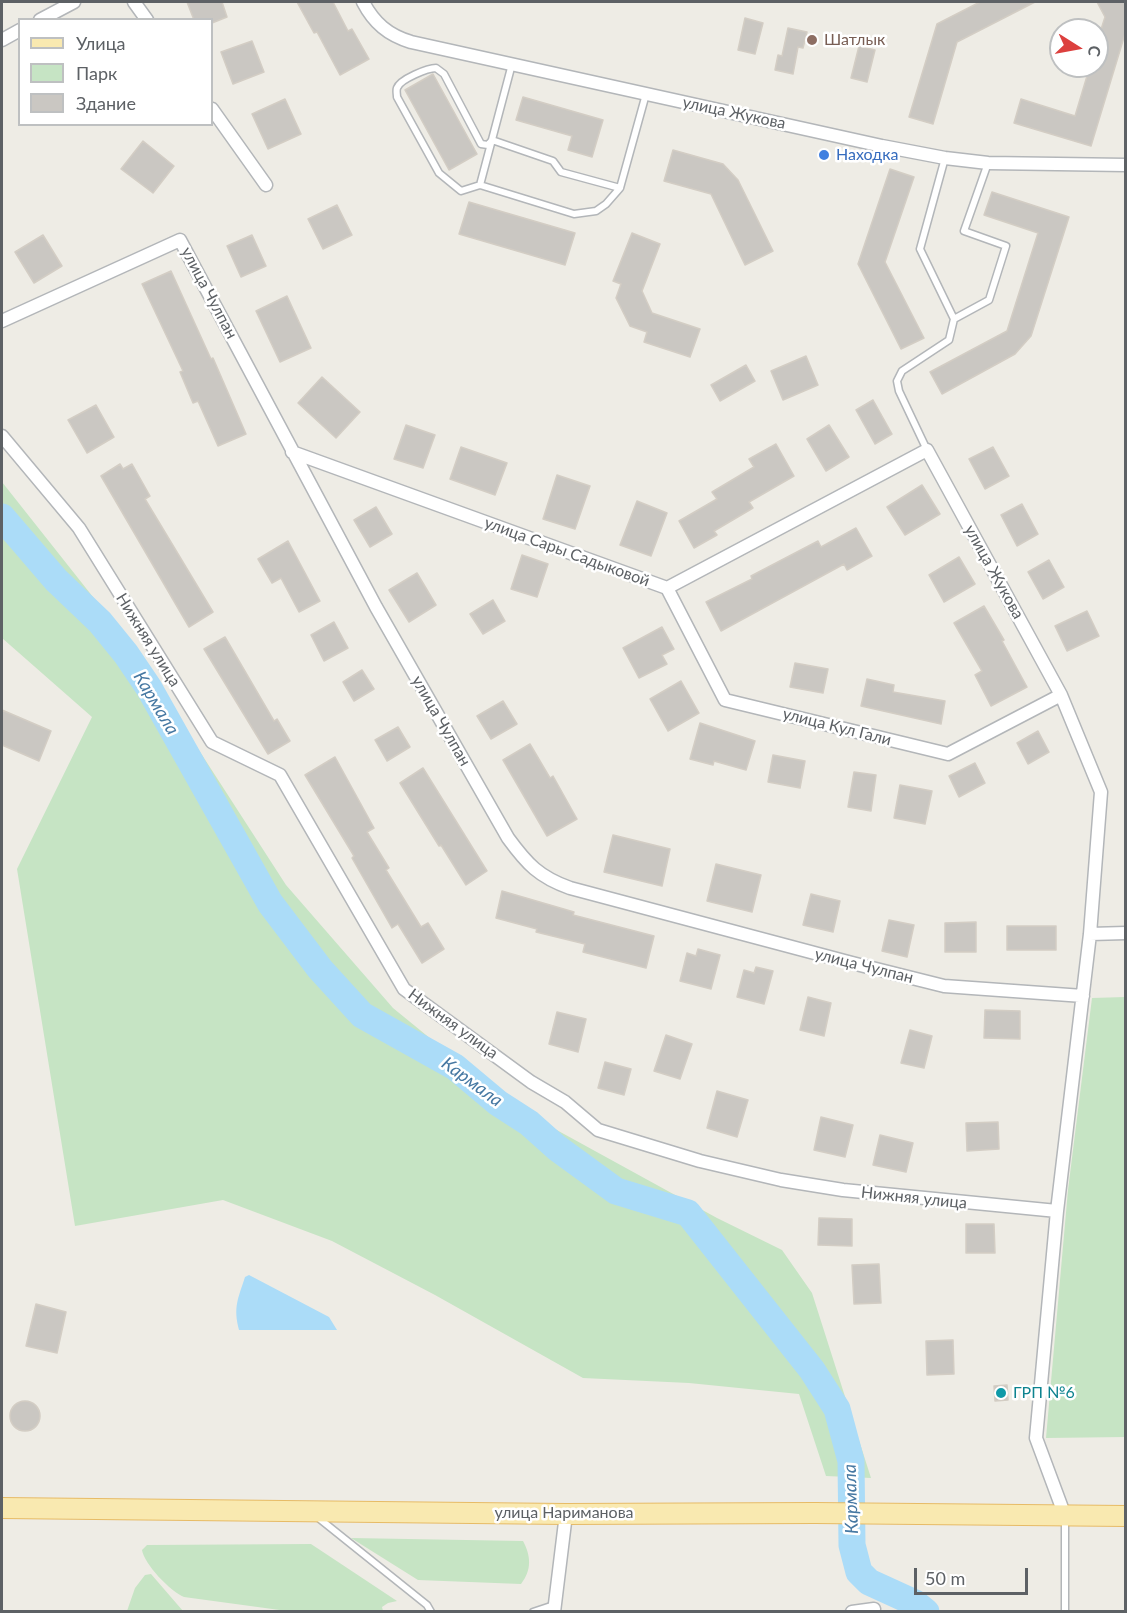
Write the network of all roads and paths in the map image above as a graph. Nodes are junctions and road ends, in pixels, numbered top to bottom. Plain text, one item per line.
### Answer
1 (74, 2) edge
2 (134, 2) edge
3 (363, 2) edge
4 (44, 18) edge
5 (146, 18) edge
6 (18, 31) edge
7 (2, 40) edge
8 (512, 64) junction
9 (646, 94) junction
10 (213, 110) edge
11 (492, 140) junction
12 (945, 158) junction
13 (988, 163) junction
14 (1125, 165) edge
15 (266, 185) dead end
16 (480, 185) junction
17 (620, 188) junction
18 (954, 319) junction
19 (2, 321) edge
20 (2, 436) edge
21 (927, 450) junction
22 (292, 452) junction
23 (667, 588) junction
24 (1060, 695) junction
25 (1125, 933) edge
26 (1090, 934) junction
27 (1083, 996) junction
28 (1057, 1211) junction
29 (2, 1508) edge
30 (309, 1510) junction
31 (566, 1514) junction
32 (1065, 1516) junction
33 (1125, 1516) edge
34 (554, 1608) edge
35 (874, 1609) dead end
36 (431, 1611) edge
37 (533, 1611) edge
38 (852, 1611) edge
39 (1065, 1611) edge

1 - 4 street
2 - 5 street
3 - 8 street, улица Жукова
6 - 7 street
8 - 9 street, улица Жукова
8 - 11 lane
9 - 12 street, улица Жукова
9 - 17 lane
10 - 15 street
11 - 16 lane
11 - 16 lane
11 - 17 lane
12 - 13 street, улица Жукова
12 - 18 lane
13 - 14 street, улица Жукова
13 - 18 lane
16 - 17 lane
18 - 21 lane
19 - 22 street, улица Чулпан
20 - 28 street, Нижняя улица
21 - 23 street, улица Сары Садыковой
21 - 24 street, улица Жукова
22 - 23 street, улица Сары Садыковой
22 - 27 street, улица Чулпан
23 - 24 street, улица Кул Гали
24 - 26 street, улица Жукова
25 - 26 street
26 - 27 street, улица Жукова
27 - 28 street, улица Жукова
28 - 32 street, улица Жукова
29 - 30 main road, улица Нариманова
30 - 31 main road, улица Нариманова
30 - 36 lane
31 - 32 main road, улица Нариманова
31 - 34 street
32 - 33 main road, улица Нариманова
32 - 39 lane
34 - 37 lane
35 - 38 street

